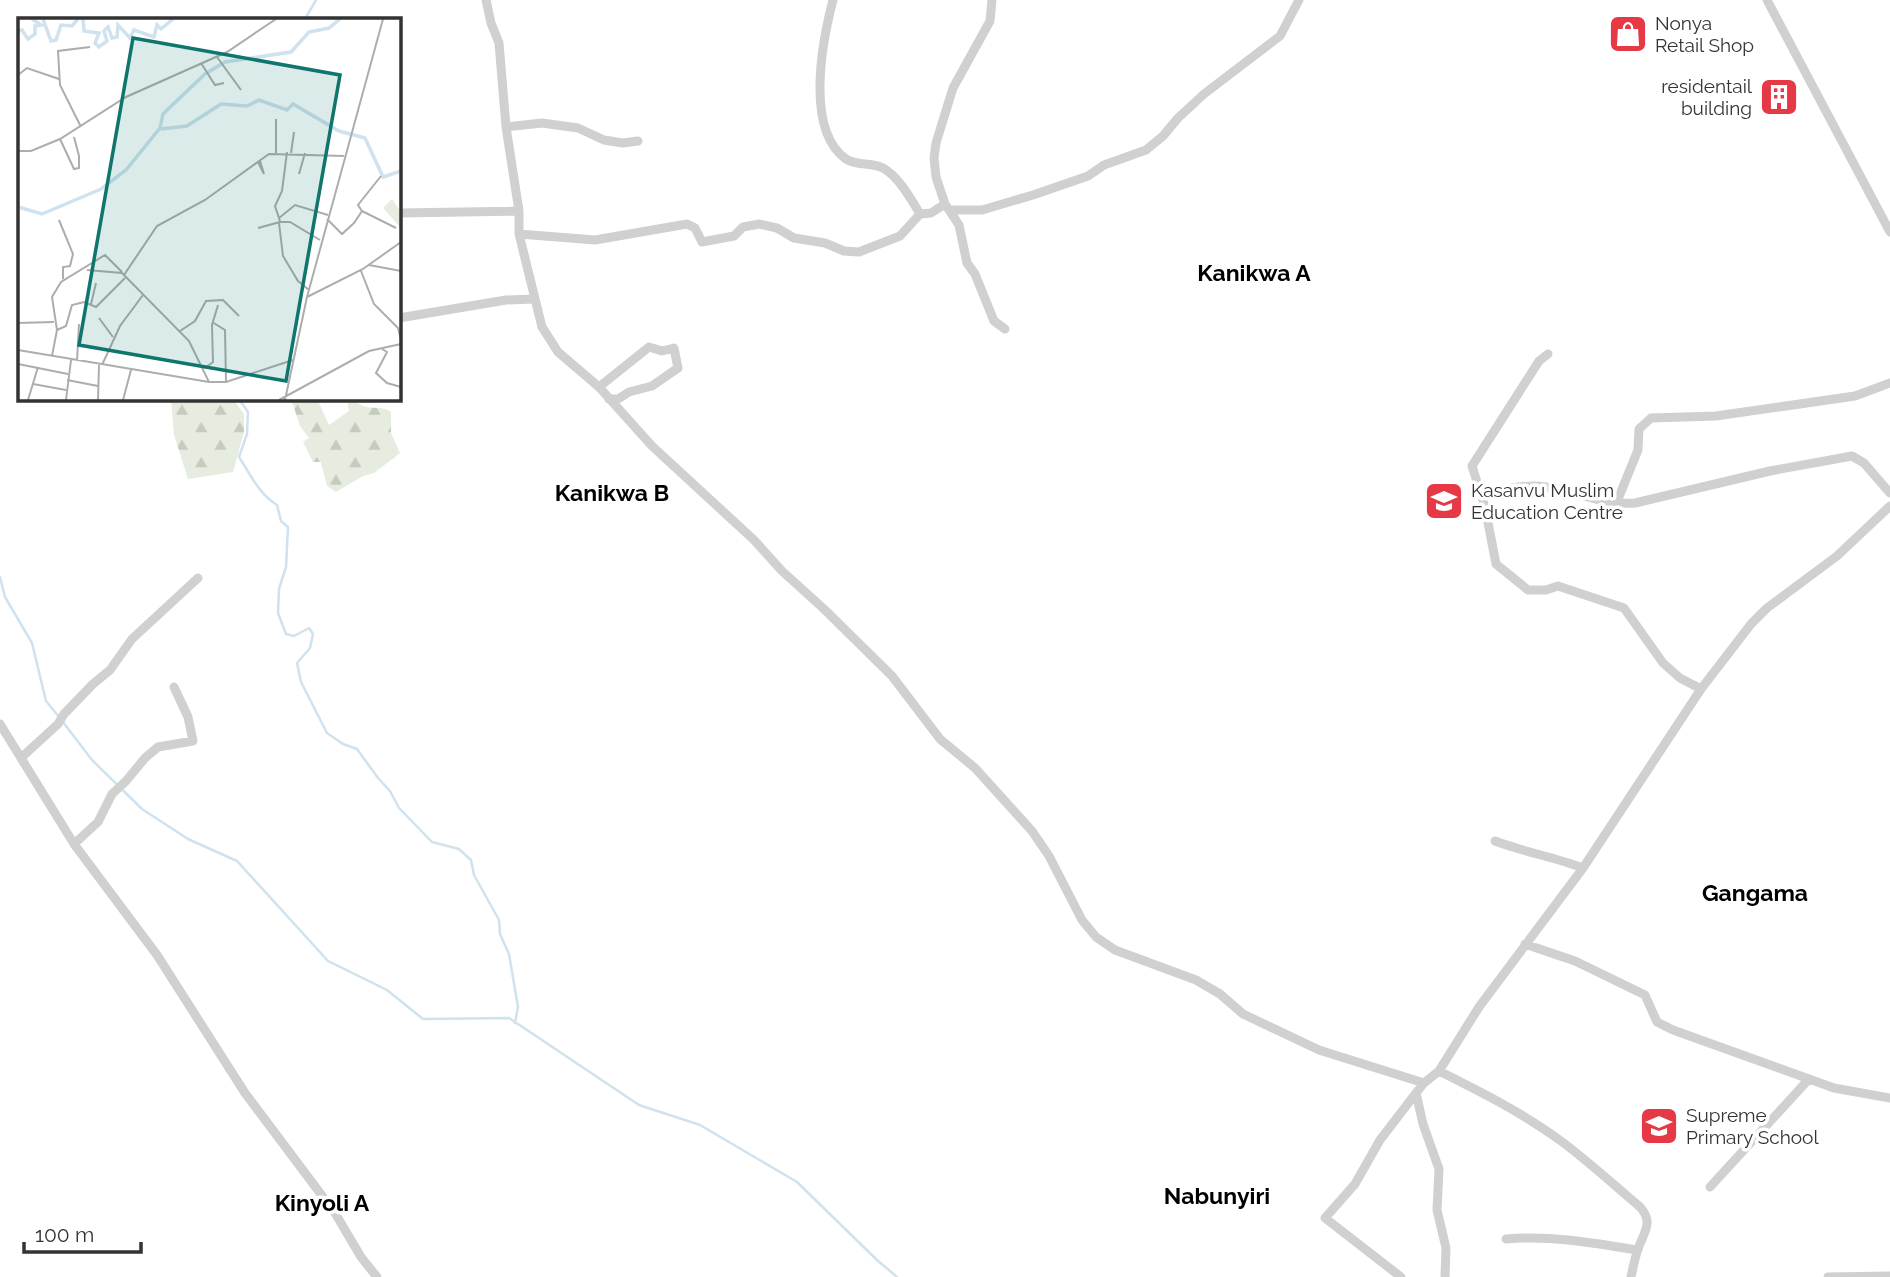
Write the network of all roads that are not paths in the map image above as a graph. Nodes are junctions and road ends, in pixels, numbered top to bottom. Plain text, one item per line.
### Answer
1 (486, 0) edge
2 (833, 0) edge
3 (992, 0) edge
4 (1299, 0) edge
5 (1767, 0) edge
6 (506, 127) junction
7 (638, 141) dead end
8 (948, 207) junction
9 (519, 211) junction
10 (401, 213) edge
11 (920, 214) junction
12 (1890, 232) edge
13 (519, 234) junction
14 (535, 299) junction
15 (401, 318) edge
16 (1004, 329) dead end
17 (1548, 354) dead end
18 (1890, 383) edge
19 (599, 387) junction
20 (608, 399) junction
21 (1508, 488) dead end
22 (1890, 493) edge
23 (1616, 504) junction
24 (1890, 506) edge
25 (198, 579) dead end
26 (174, 687) dead end
27 (1701, 689) junction
28 (0, 724) edge
29 (22, 757) junction
30 (1495, 841) dead end
31 (74, 844) junction
32 (1583, 868) junction
33 (1525, 944) junction
34 (1439, 1071) junction
35 (1809, 1079) junction
36 (1424, 1083) junction
37 (1416, 1093) junction
38 (1890, 1098) edge
39 (1710, 1187) dead end
40 (1506, 1239) dead end
41 (1637, 1251) junction
42 (1890, 1276) edge
43 (377, 1277) edge
44 (1401, 1277) edge
45 (1445, 1277) edge
46 (1631, 1277) edge
47 (1828, 1277) edge

1 - 6 street
2 - 11 street
3 - 8 street
4 - 8 street
5 - 12 street
6 - 7 street
6 - 9 street
8 - 11 street
8 - 16 street
9 - 10 street
9 - 13 street
11 - 13 street
13 - 14 street
14 - 15 street
14 - 19 street
17 - 27 street
18 - 23 street
19 - 20 street
19 - 20 street
20 - 36 street
21 - 23 street
22 - 23 street
24 - 27 street
25 - 29 street
26 - 31 street
27 - 32 street
28 - 29 street
29 - 31 street
30 - 32 street
31 - 43 street
32 - 33 street
33 - 34 street
33 - 35 street
34 - 36 street
34 - 41 street
35 - 38 street
35 - 39 street
36 - 37 street
37 - 44 street
37 - 45 street
40 - 41 street
41 - 46 street
42 - 47 street

